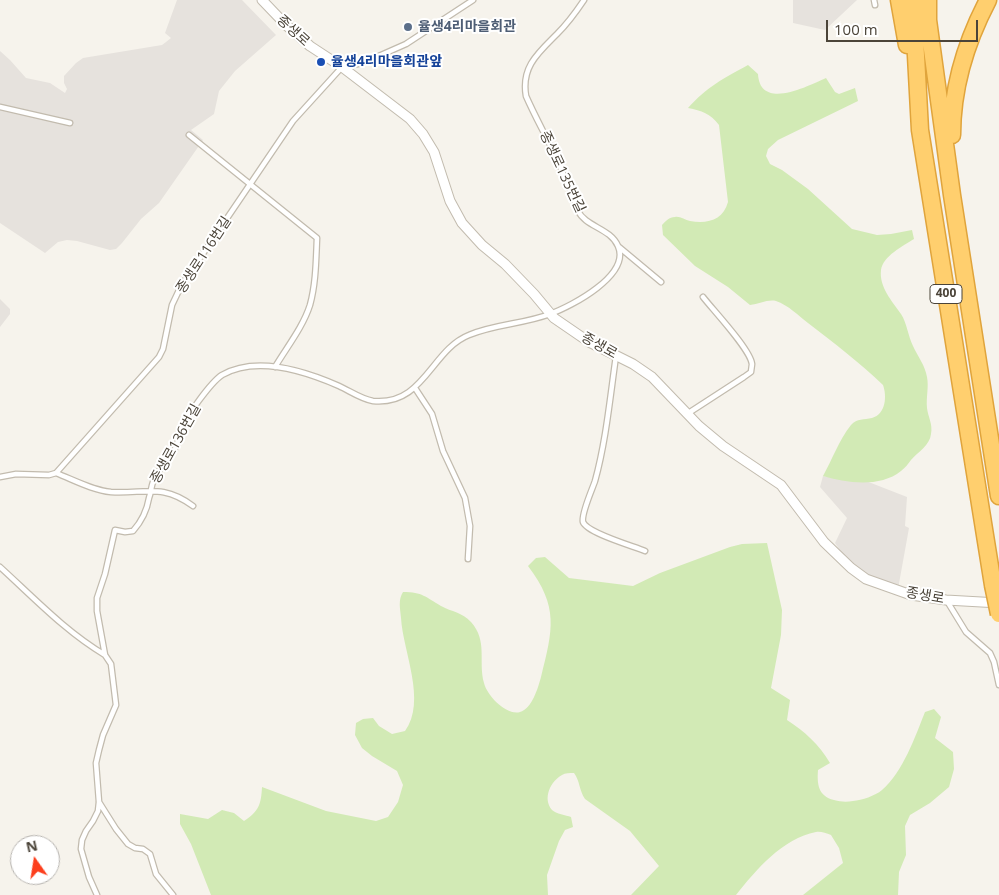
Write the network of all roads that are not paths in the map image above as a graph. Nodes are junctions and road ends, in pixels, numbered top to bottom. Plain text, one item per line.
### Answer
1 (262, 0) edge
2 (473, 0) edge
3 (584, 0) edge
4 (899, 0) edge
5 (913, 0) edge
6 (928, 0) edge
7 (988, 0) edge
8 (342, 67) junction
9 (0, 107) edge
10 (70, 122) dead end
11 (920, 130) junction
12 (189, 135) dead end
13 (250, 186) junction
14 (952, 195) junction
15 (618, 246) junction
16 (661, 282) dead end
17 (703, 297) dead end
18 (550, 314) junction
19 (616, 356) junction
20 (276, 367) junction
21 (415, 388) junction
22 (687, 414) junction
23 (56, 473) junction
24 (0, 477) edge
25 (151, 490) junction
26 (999, 496) edge
27 (193, 506) dead end
28 (645, 551) dead end
29 (468, 559) dead end
30 (0, 567) edge
31 (946, 600) junction
32 (999, 603) edge
33 (999, 614) edge
34 (105, 655) junction
35 (999, 686) edge
36 (99, 802) junction
37 (97, 895) edge
38 (173, 895) edge

1 - 8 street, 종생로
2 - 8 lane
3 - 15 lane, 종생로135번길
4 - 11 highway
5 - 11 highway, 400
6 - 14 highway, 400
7 - 14 highway
8 - 13 lane, 종생로116번길
8 - 18 street, 종생로
9 - 10 lane
11 - 33 highway, 400, bridge
12 - 13 lane
13 - 20 lane
13 - 23 lane, 종생로116번길
14 - 26 highway, 400
15 - 16 lane, 종생로135번길
15 - 18 lane
17 - 22 lane
18 - 19 street, 종생로
18 - 21 lane, 종생로136번길
19 - 22 street, 종생로
19 - 28 lane
20 - 21 lane, 종생로136번길
20 - 25 lane, 종생로136번길
21 - 29 lane
22 - 31 street, 종생로
23 - 24 lane
23 - 25 lane
25 - 27 lane
25 - 34 lane, 종생로136번길
30 - 34 lane
31 - 32 street, 종생로
31 - 35 lane
34 - 36 lane, 종생로136번길
36 - 37 lane, 종생로136번길
36 - 38 lane

